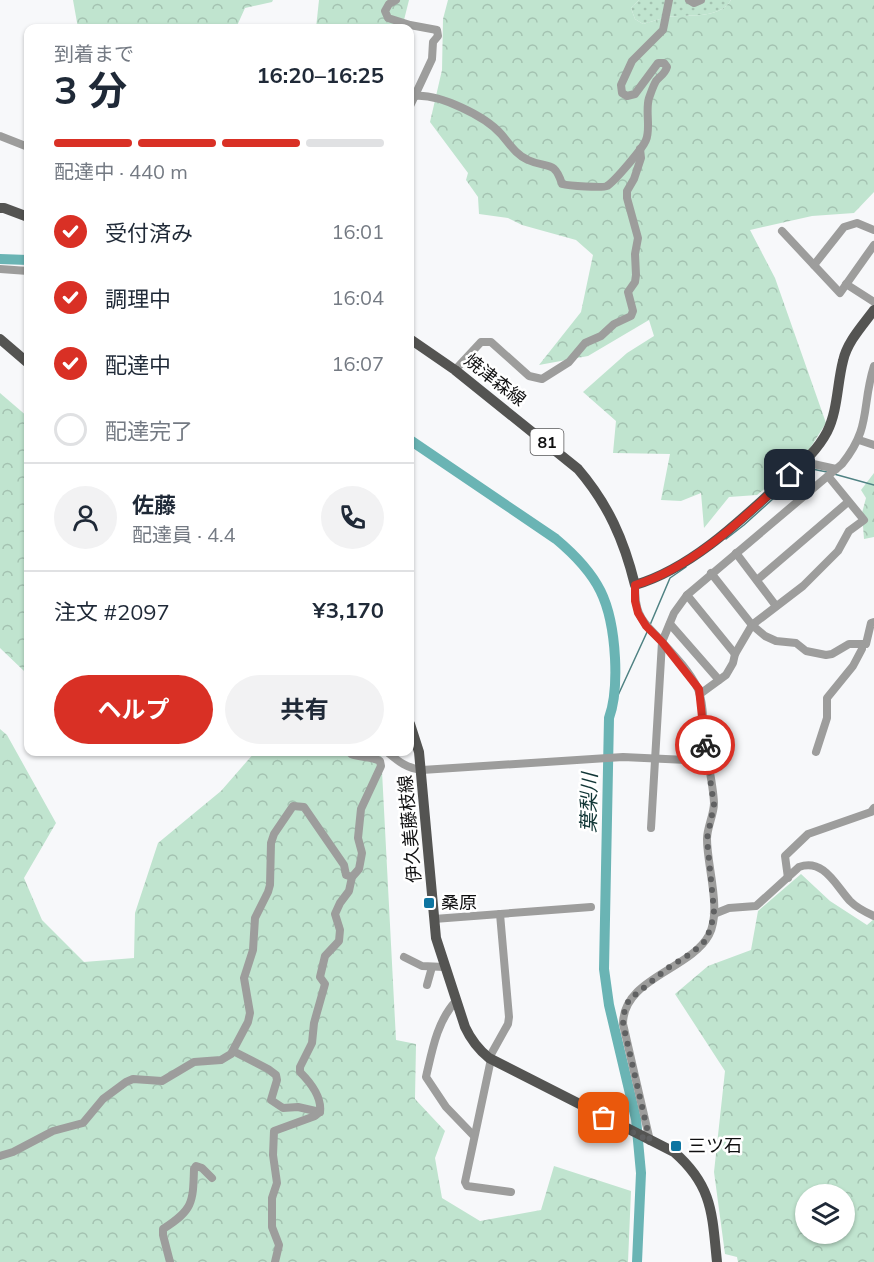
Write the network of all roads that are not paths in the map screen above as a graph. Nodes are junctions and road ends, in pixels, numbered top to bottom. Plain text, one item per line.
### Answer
1 (396, 0) edge
2 (669, 0) edge
3 (689, 0) edge
4 (701, 0) edge
5 (407, 24) edge
6 (414, 26) edge
7 (415, 96) joint
8 (0, 136) edge
9 (24, 145) edge
10 (640, 149) junction
11 (0, 208) edge
12 (24, 216) edge
13 (874, 230) edge
14 (782, 231) dead end
15 (874, 245) edge
16 (814, 266) junction
17 (0, 269) edge
18 (24, 271) edge
19 (846, 284) junction
20 (874, 302) edge
21 (874, 310) edge
22 (0, 339) edge
23 (414, 342) edge
24 (24, 360) edge
25 (874, 366) edge
26 (455, 370) junction
27 (859, 440) junction
28 (874, 446) edge
29 (804, 462) junction
30 (836, 469) junction
31 (828, 476) junction
32 (848, 502) junction
33 (736, 553) junction
34 (711, 573) junction
35 (757, 580) junction
36 (635, 585) junction
37 (687, 595) junction
38 (776, 606) junction
39 (874, 622) edge
40 (670, 624) junction
41 (752, 625) junction
42 (662, 642) junction
43 (862, 644) junction
44 (735, 654) junction
45 (719, 680) junction
46 (700, 694) junction
47 (414, 736) edge
48 (816, 752) dead end
49 (356, 756) edge
50 (392, 756) edge
51 (654, 759) junction
52 (708, 761) junction
53 (422, 770) junction
54 (874, 808) edge
55 (651, 828) dead end
56 (352, 877) junction
57 (788, 878) junction
58 (591, 907) dead end
59 (500, 914) junction
60 (714, 914) junction
61 (874, 916) edge
62 (434, 919) junction
63 (404, 957) dead end
64 (432, 967) junction
65 (444, 967) junction
66 (427, 985) dead end
67 (456, 1001) junction
68 (233, 1051) junction
69 (490, 1058) junction
70 (320, 1112) junction
71 (473, 1135) junction
72 (648, 1140) junction
73 (0, 1156) edge
74 (212, 1178) dead end
75 (511, 1192) dead end
76 (170, 1262) edge
77 (275, 1262) edge
78 (717, 1262) edge

1 - 5 street
2 - 10 street
3 - 4 street
6 - 7 street
7 - 10 street
8 - 9 street
10 - 26 street
11 - 12 main road
13 - 16 street
14 - 16 street
15 - 19 street
16 - 19 street
17 - 18 street
19 - 20 street
21 - 29 main road
22 - 24 main road
23 - 26 main road, 焼津森線 / 81
25 - 27 street
26 - 36 main road, 焼津森線 / 81
27 - 28 street
27 - 30 street
29 - 30 street
29 - 36 main road
30 - 31 street
31 - 32 street
31 - 33 street
32 - 35 street
32 - 38 street
33 - 34 street
33 - 35 street
34 - 37 street
34 - 41 street
35 - 38 street
36 - 42 street
37 - 40 street
37 - 44 street
38 - 41 street
39 - 43 street
40 - 42 street
40 - 45 street
41 - 43 street
41 - 44 street
42 - 46 street
42 - 51 street
43 - 48 street
44 - 45 street
45 - 46 street
46 - 52 street
47 - 53 main road, 伊久美藤枝線
49 - 56 street
50 - 53 street
51 - 52 street
51 - 53 street
51 - 55 street
52 - 60 street
53 - 62 main road, 伊久美藤枝線
54 - 57 street
56 - 68 street
56 - 70 street
57 - 60 street
57 - 61 street
58 - 59 street
59 - 62 street
59 - 69 street
60 - 72 street
62 - 65 main road, 伊久美藤枝線
63 - 64 street
64 - 65 street
64 - 66 street
65 - 67 main road, 伊久美藤枝線
67 - 69 main road, 伊久美藤枝線
67 - 71 street
68 - 70 street
68 - 73 street
69 - 71 street
69 - 72 main road, 伊久美藤枝線
70 - 77 street
71 - 75 street
72 - 78 main road, 伊久美藤枝線
74 - 76 street

